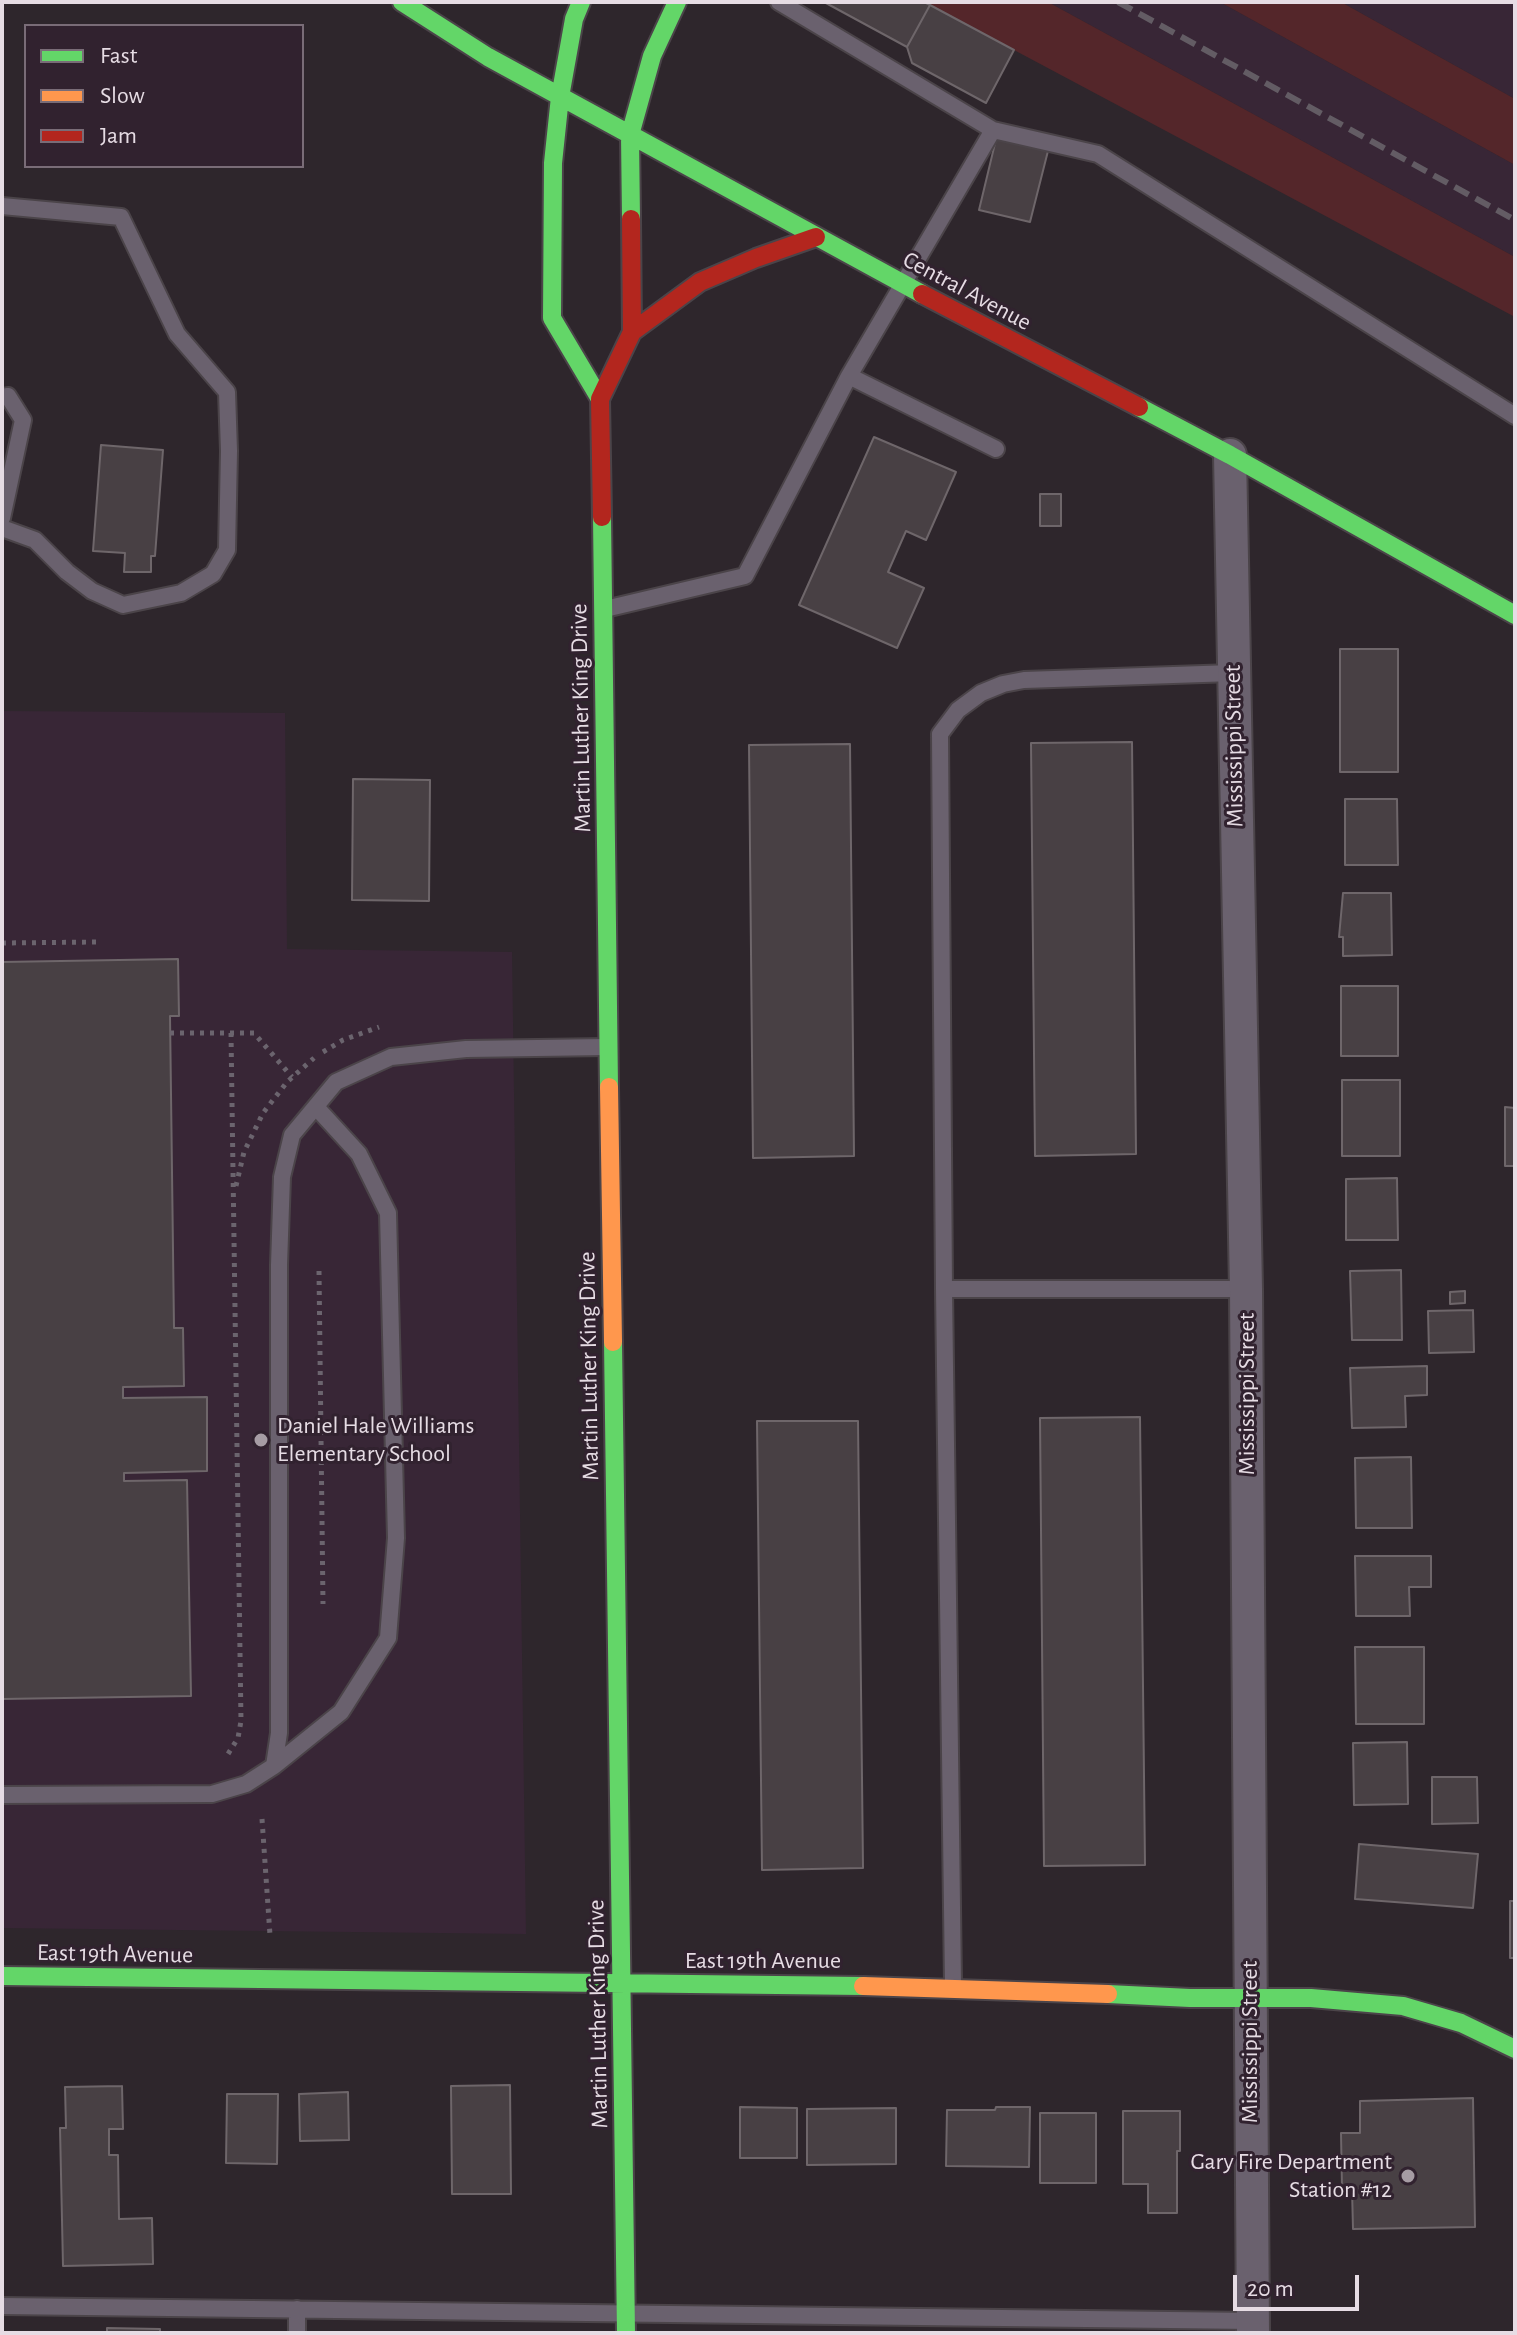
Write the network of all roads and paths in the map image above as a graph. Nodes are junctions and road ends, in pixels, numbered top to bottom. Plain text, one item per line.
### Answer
1 (402, 2) edge
2 (581, 2) edge
3 (677, 2) edge
4 (779, 2) edge
5 (560, 97) junction
6 (993, 130) junction
7 (630, 135) junction
8 (2, 206) edge
9 (816, 237) junction
10 (903, 284) junction
11 (632, 332) junction
12 (849, 376) junction
13 (2, 397) edge
14 (600, 399) junction
15 (1515, 416) edge
16 (996, 449) dead end
17 (1230, 455) junction
18 (2, 518) edge
19 (2, 528) edge
20 (603, 610) junction
21 (1515, 615) edge
22 (1233, 673) junction
23 (98, 942) dead end
24 (2, 943) edge
25 (170, 1033) dead end
26 (231, 1033) junction
27 (609, 1047) junction
28 (292, 1077) dead end
29 (316, 1107) junction
30 (319, 1271) dead end
31 (944, 1289) junction
32 (1246, 1289) junction
33 (237, 1433) junction
34 (248, 1433) dead end
35 (323, 1604) dead end
36 (235, 1760) dead end
37 (274, 1766) junction
38 (2, 1795) edge
39 (262, 1819) dead end
40 (270, 1935) dead end
41 (2, 1976) edge
42 (621, 1984) junction
43 (954, 1987) junction
44 (1250, 1998) junction
45 (1515, 2049) edge
46 (2, 2306) edge
47 (297, 2309) junction
48 (625, 2314) junction
49 (968, 2326) edge
50 (1253, 2327) edge
51 (297, 2333) edge
52 (626, 2333) edge

1 - 5 main road, Central Avenue
2 - 5 main road, Martin Luther King Drive
3 - 7 main road, Martin Luther King Drive
4 - 6 lane
5 - 7 main road, Central Avenue
5 - 14 main road, Martin Luther King Drive
6 - 10 lane
6 - 15 lane
7 - 9 main road, Central Avenue
7 - 11 main road, Martin Luther King Drive
8 - 19 lane
9 - 10 main road, Central Avenue
9 - 11 main road
10 - 12 lane
10 - 17 main road, Central Avenue
11 - 14 main road, Martin Luther King Drive
12 - 16 lane
12 - 20 lane
13 - 18 lane
14 - 20 main road, Martin Luther King Drive
17 - 21 main road, Central Avenue
17 - 22 street, Mississippi Street
20 - 27 main road, Martin Luther King Drive
22 - 31 lane
22 - 32 street, Mississippi Street
23 - 24 path
25 - 26 path
26 - 28 path
26 - 33 path
27 - 29 lane
27 - 42 main road, Martin Luther King Drive
29 - 37 lane
29 - 37 lane
30 - 35 path
31 - 32 lane
31 - 43 lane
32 - 44 street, Mississippi Street
33 - 34 path
33 - 36 path
37 - 38 lane
39 - 40 path
41 - 42 main road, East 19th Avenue
42 - 43 main road, East 19th Avenue
42 - 48 main road, Martin Luther King Drive
43 - 44 main road, East 19th Avenue
44 - 45 main road, East 19th Avenue
44 - 50 street, Mississippi Street
46 - 47 lane
47 - 48 lane
47 - 51 lane
48 - 49 lane
48 - 52 main road, Martin Luther King Drive
49 - 50 lane

